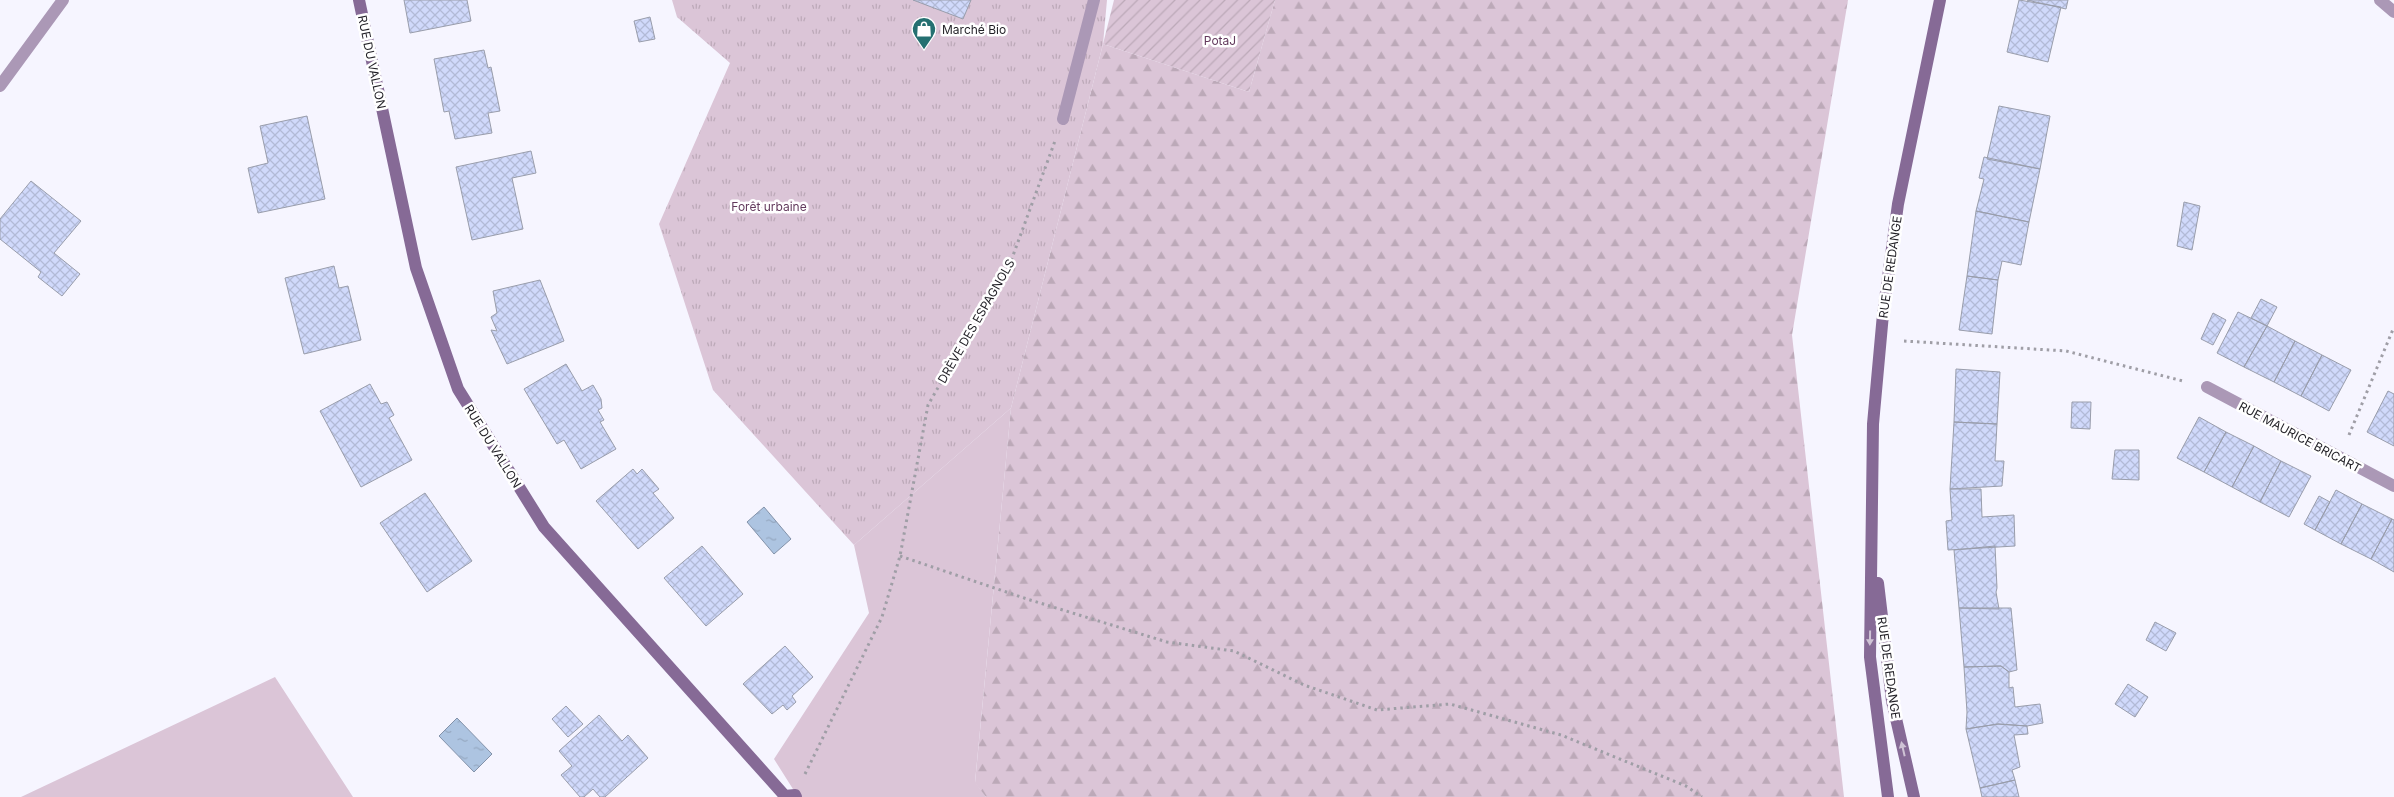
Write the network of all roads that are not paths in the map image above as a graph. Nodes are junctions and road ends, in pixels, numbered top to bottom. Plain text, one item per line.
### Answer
1 (63, 0) edge
2 (359, 0) edge
3 (1094, 0) edge
4 (1940, 0) edge
5 (2380, 0) edge
6 (2394, 12) edge
7 (0, 86) edge
8 (1063, 119) road end
9 (2207, 387) road end
10 (2394, 486) edge
11 (1872, 537) junction
12 (795, 796) edge
13 (1888, 797) edge
14 (1914, 797) edge

1 - 7 street
2 - 12 main road, RUE DU VALLON
3 - 8 street
4 - 11 main road, RUE DE REDANGE
5 - 6 street
9 - 10 street, RUE MAURICE BRICART
11 -> 13 main road, RUE DE REDANGE
14 -> 11 main road, RUE DE REDANGE

